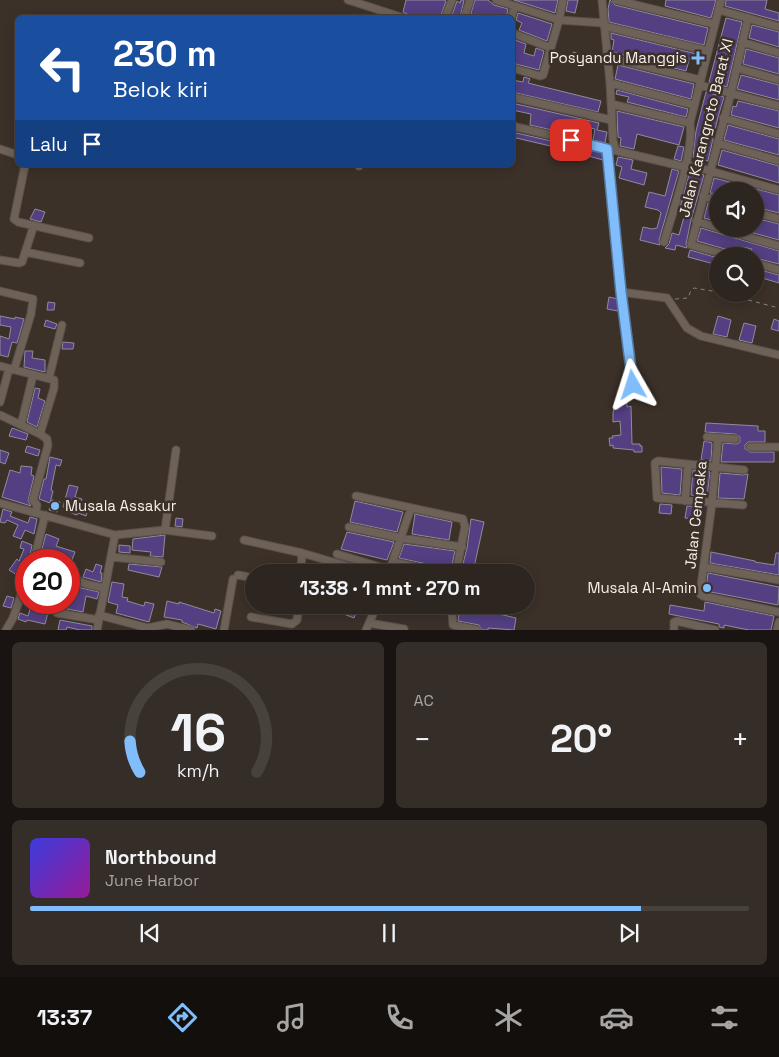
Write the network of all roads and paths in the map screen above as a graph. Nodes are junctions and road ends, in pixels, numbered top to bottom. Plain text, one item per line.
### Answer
1 (348, 0) edge
2 (451, 0) edge
3 (470, 0) edge
4 (496, 0) edge
5 (563, 0) edge
6 (602, 0) edge
7 (616, 0) edge
8 (721, 0) edge
9 (515, 6) junction
10 (719, 10) junction
11 (395, 15) edge
12 (446, 15) edge
13 (465, 15) edge
14 (512, 15) edge
15 (748, 18) junction
16 (559, 20) junction
17 (602, 24) junction
18 (714, 24) junction
19 (779, 27) edge
20 (515, 34) edge
21 (742, 42) junction
22 (551, 48) junction
23 (708, 51) junction
24 (779, 53) edge
25 (607, 57) junction
26 (737, 68) junction
27 (515, 69) edge
28 (779, 80) edge
29 (700, 82) junction
30 (610, 83) junction
31 (731, 93) junction
32 (515, 98) edge
33 (611, 104) junction
34 (694, 105) junction
35 (779, 106) edge
36 (723, 118) junction
37 (609, 120) junction
38 (690, 123) junction
39 (515, 127) edge
40 (779, 134) edge
41 (717, 143) junction
42 (0, 149) edge
43 (610, 149) junction
44 (15, 154) edge
45 (779, 160) edge
46 (685, 165) junction
47 (25, 167) edge
48 (710, 171) junction
49 (779, 190) edge
50 (703, 196) junction
51 (709, 198) edge
52 (764, 215) edge
53 (779, 219) edge
54 (696, 221) junction
55 (709, 225) edge
56 (34, 226) junction
57 (749, 237) edge
58 (89, 238) dead end
59 (664, 242) dead end
60 (779, 246) edge
61 (709, 250) edge
62 (25, 252) junction
63 (0, 260) edge
64 (80, 263) dead end
65 (764, 266) edge
66 (779, 270) edge
67 (709, 290) edge
68 (0, 291) edge
69 (621, 292) junction
70 (667, 298) junction
71 (756, 302) edge
72 (779, 308) edge
73 (62, 325) dead end
74 (779, 355) edge
75 (0, 366) edge
76 (12, 369) junction
77 (33, 375) junction
78 (49, 378) junction
79 (624, 390) dead end
80 (0, 402) edge
81 (0, 415) edge
82 (21, 425) junction
83 (40, 434) junction
84 (707, 437) dead end
85 (718, 438) junction
86 (735, 439) dead end
87 (750, 447) dead end
88 (779, 447) edge
89 (176, 450) dead end
90 (688, 465) junction
91 (715, 467) junction
92 (744, 470) dead end
93 (356, 496) dead end
94 (685, 501) junction
95 (0, 503) edge
96 (712, 503) junction
97 (742, 505) dead end
98 (411, 508) junction
99 (36, 512) junction
100 (45, 515) junction
101 (349, 526) dead end
102 (165, 530) junction
103 (115, 535) junction
104 (212, 536) dead end
105 (401, 538) junction
106 (244, 540) dead end
107 (462, 547) junction
108 (37, 549) edge
109 (302, 553) junction
110 (337, 554) dead end
111 (112, 557) junction
112 (161, 562) dead end
113 (393, 562) joint
114 (301, 564) edge
115 (340, 564) edge
116 (368, 564) edge
117 (402, 564) edge
118 (458, 564) edge
119 (704, 566) junction
120 (245, 578) edge
121 (779, 580) edge
122 (80, 582) edge
123 (104, 588) junction
124 (15, 612) edge
125 (779, 612) edge
126 (68, 614) edge
127 (298, 614) edge
128 (373, 614) edge
129 (452, 614) edge
130 (99, 617) junction
131 (251, 617) dead end
132 (779, 622) edge
133 (368, 626) edge
134 (148, 629) edge
135 (404, 629) edge
136 (6, 630) edge
137 (97, 630) edge
138 (191, 630) edge
139 (224, 630) edge
140 (476, 630) edge
141 (674, 630) edge
142 (715, 630) edge
143 (777, 630) edge

1 - 11 street
2 - 12 street
3 - 13 street
4 - 9 street
5 - 16 street
6 - 17 street
7 - 18 street
8 - 10 street
9 - 14 street
9 - 16 street
10 - 15 street
10 - 18 street
15 - 19 street
15 - 21 street, Jalan Karangroto Barat XI
16 - 17 street
16 - 22 street
17 - 23 street
17 - 25 street
18 - 23 street
20 - 22 street
21 - 24 street
21 - 26 street, Jalan Karangroto Barat XI
22 - 27 street
23 - 29 street
25 - 29 street
25 - 30 street
26 - 28 street
26 - 31 street, Jalan Karangroto Barat XI
29 - 31 street
29 - 34 street
30 - 33 street
30 - 34 street
31 - 35 street
31 - 36 street, Jalan Karangroto Barat XI
32 - 37 street
33 - 37 street
33 - 38 street
34 - 38 street
36 - 40 street
36 - 41 street, Jalan Karangroto Barat XI
37 - 43 street
38 - 46 street
39 - 43 street
41 - 45 street
41 - 48 street, Jalan Karangroto Barat XI
42 - 44 street
43 - 46 street
43 - 69 street
46 - 48 street
46 - 59 street
47 - 56 street
48 - 49 street
48 - 50 street, Jalan Karangroto Barat XI
50 - 51 street
50 - 54 street, Jalan Karangroto Barat XI
52 - 53 street
54 - 55 street
54 - 61 street, Jalan Karangroto Barat XI
56 - 58 street
56 - 62 street
57 - 60 street
62 - 63 street
62 - 64 street
65 - 66 street
67 - 70 path
68 - 76 street
69 - 70 street
69 - 79 lane
70 - 74 street
71 - 72 path
73 - 78 street
75 - 76 street
76 - 77 street
76 - 80 street
77 - 78 street
77 - 82 street
78 - 83 street
81 - 82 street
82 - 83 street
83 - 99 street
84 - 85 street
85 - 86 street
85 - 91 street, Jalan Cempaka
87 - 88 street
89 - 102 street
90 - 91 street
90 - 94 street
90 - 94 street
91 - 92 street
91 - 96 street, Jalan Cempaka
93 - 98 street
94 - 96 street
95 - 99 street
96 - 97 street
96 - 119 street, Jalan Cempaka
98 - 105 street
98 - 107 street
99 - 100 street
100 - 103 street
100 - 108 street
101 - 105 street
102 - 103 street
102 - 104 street
103 - 111 street
105 - 107 street
105 - 113 street
106 - 109 street
107 - 118 street
109 - 114 street
109 - 115 street
110 - 116 street
111 - 112 street
111 - 123 street
113 - 117 street
119 - 121 street
119 - 125 street, Jalan Cempaka
120 - 139 street
122 - 123 street
123 - 130 street
124 - 136 street
126 - 130 street
127 - 131 street
128 - 133 street
129 - 140 street
130 - 134 street
130 - 137 street
132 - 143 street
133 - 135 street
134 - 138 street
141 - 142 street

